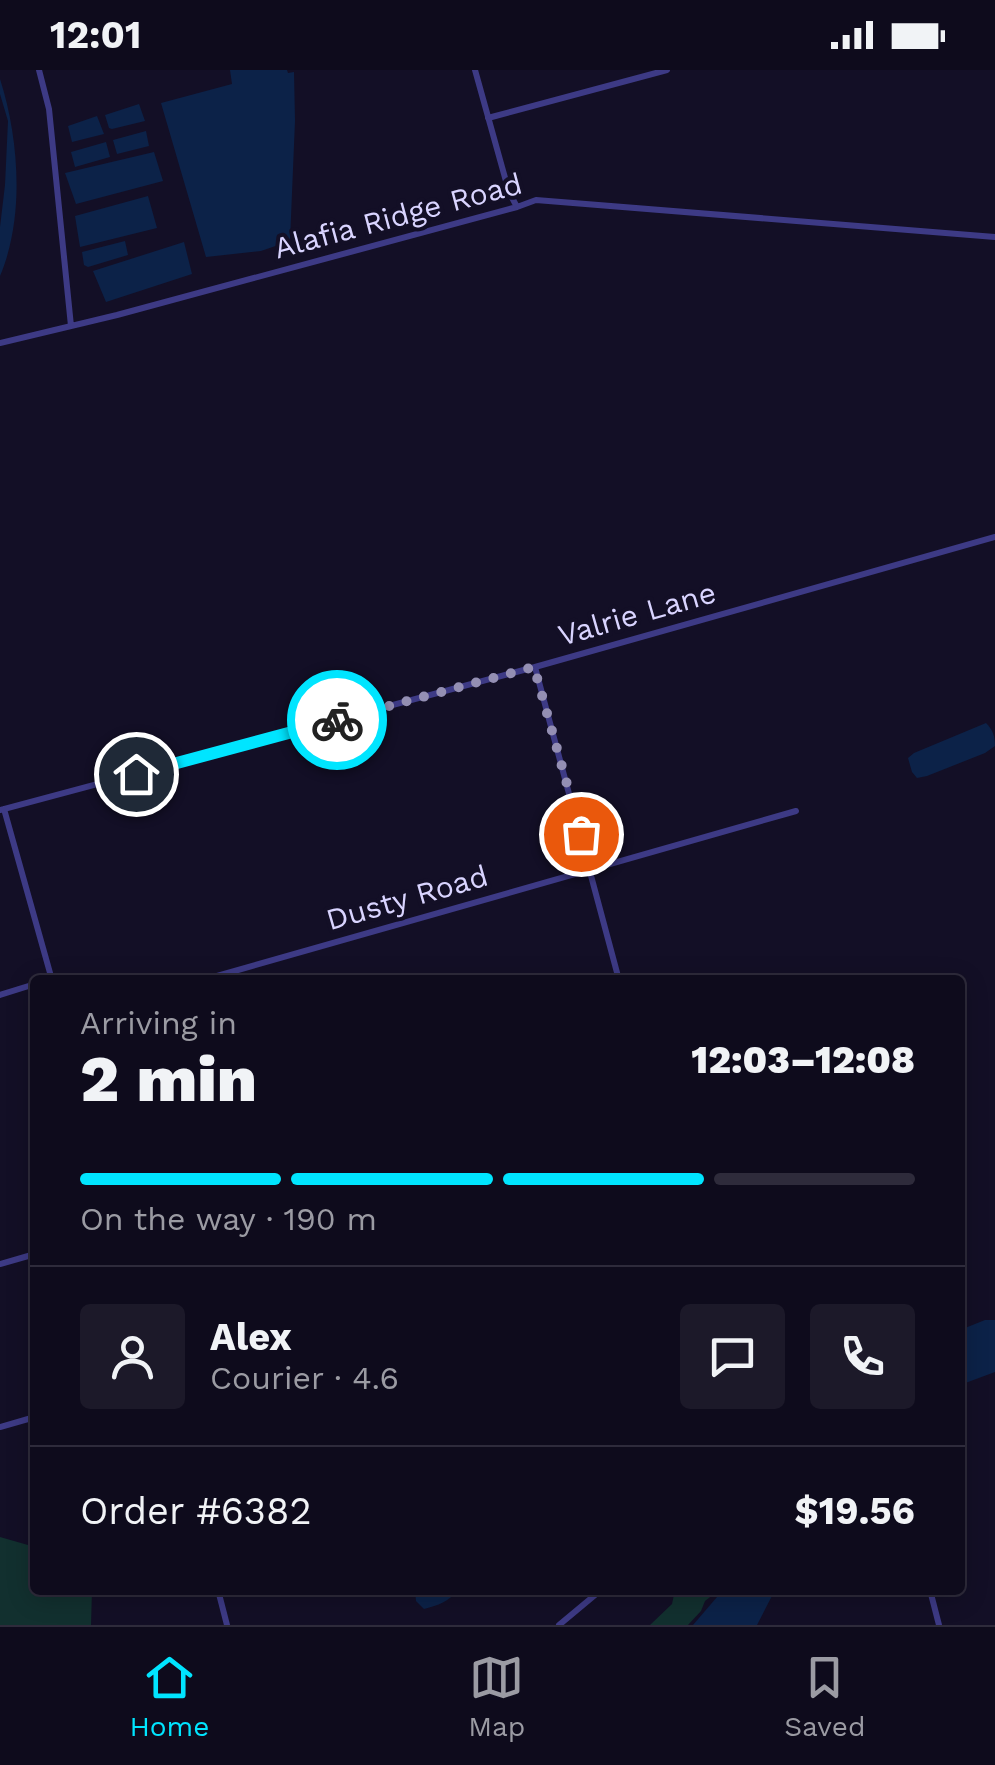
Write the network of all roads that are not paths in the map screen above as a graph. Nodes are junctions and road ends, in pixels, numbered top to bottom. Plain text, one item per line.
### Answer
1 (39, 70) edge
2 (475, 70) edge
3 (667, 70) edge
4 (488, 118) junction
5 (516, 208) junction
6 (995, 237) edge
7 (71, 326) junction
8 (0, 343) edge
9 (995, 537) edge
10 (534, 667) junction
11 (2, 810) edge
12 (796, 810) dead end
13 (590, 868) junction
14 (50, 975) edge
15 (220, 975) edge
16 (619, 975) edge
17 (30, 986) edge
18 (0, 995) edge
19 (30, 1255) edge
20 (0, 1264) edge
21 (30, 1418) edge
22 (0, 1426) edge
23 (219, 1595) edge
24 (595, 1595) edge
25 (931, 1595) edge
26 (227, 1625) edge
27 (559, 1625) edge
28 (939, 1625) edge

1 - 7 street
2 - 4 street
3 - 4 street
4 - 5 street
5 - 6 street, Alafia Ridge Road
5 - 7 street, Alafia Ridge Road
7 - 8 street, Alafia Ridge Road
9 - 10 street, Valrie Lane
10 - 11 street, Valrie Lane
10 - 13 street
11 - 14 street
12 - 13 street, Dusty Road
13 - 15 street, Dusty Road
13 - 16 street
17 - 18 street
19 - 20 street
21 - 22 street
23 - 26 street
24 - 27 street
25 - 28 street

